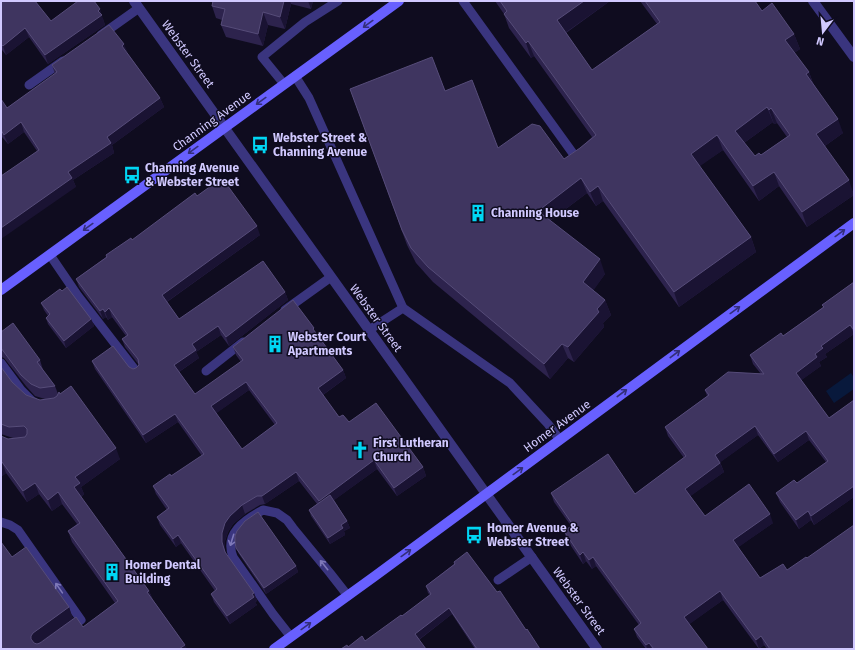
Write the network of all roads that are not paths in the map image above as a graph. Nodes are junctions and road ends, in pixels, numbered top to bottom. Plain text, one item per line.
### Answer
1 (338, 1) edge
2 (399, 1) edge
3 (463, 1) edge
4 (813, 1) edge
5 (137, 5) edge
6 (94, 40) edge
7 (854, 57) edge
8 (68, 58) edge
9 (295, 76) junction
10 (284, 84) junction
11 (29, 85) dead end
12 (225, 127) junction
13 (577, 159) edge
14 (854, 223) edge
15 (50, 255) junction
16 (331, 277) junction
17 (1, 290) edge
18 (403, 308) junction
19 (281, 313) edge
20 (369, 330) junction
21 (249, 337) edge
22 (1, 362) edge
23 (136, 371) edge
24 (206, 371) dead end
25 (44, 405) edge
26 (560, 440) junction
27 (486, 494) junction
28 (1, 522) edge
29 (532, 557) junction
30 (498, 580) dead end
31 (348, 596) junction
32 (64, 632) edge
33 (291, 637) junction
34 (274, 649) edge
35 (597, 649) edge

1 - 10 lane
2 -> 9 street, Channing Avenue
3 - 13 lane
4 - 7 street
5 - 6 lane
5 - 12 street, Webster Street
8 - 11 lane
9 - 10 street, Channing Avenue
9 - 18 lane
10 -> 12 street, Channing Avenue
12 -> 15 street, Channing Avenue
12 - 16 street, Webster Street
26 -> 14 street, Homer Avenue
15 - 17 street, Channing Avenue
15 - 23 lane
16 - 19 lane
16 - 20 street, Webster Street
18 - 20 lane
18 - 26 lane
20 - 27 street, Webster Street
21 - 24 lane
22 - 25 lane
27 -> 26 street, Homer Avenue
27 - 29 street, Webster Street
31 -> 27 street, Homer Avenue
32 -> 28 lane
29 - 30 lane
29 - 35 street, Webster Street
33 -> 31 street, Homer Avenue
31 -> 33 lane
33 - 34 street, Homer Avenue

